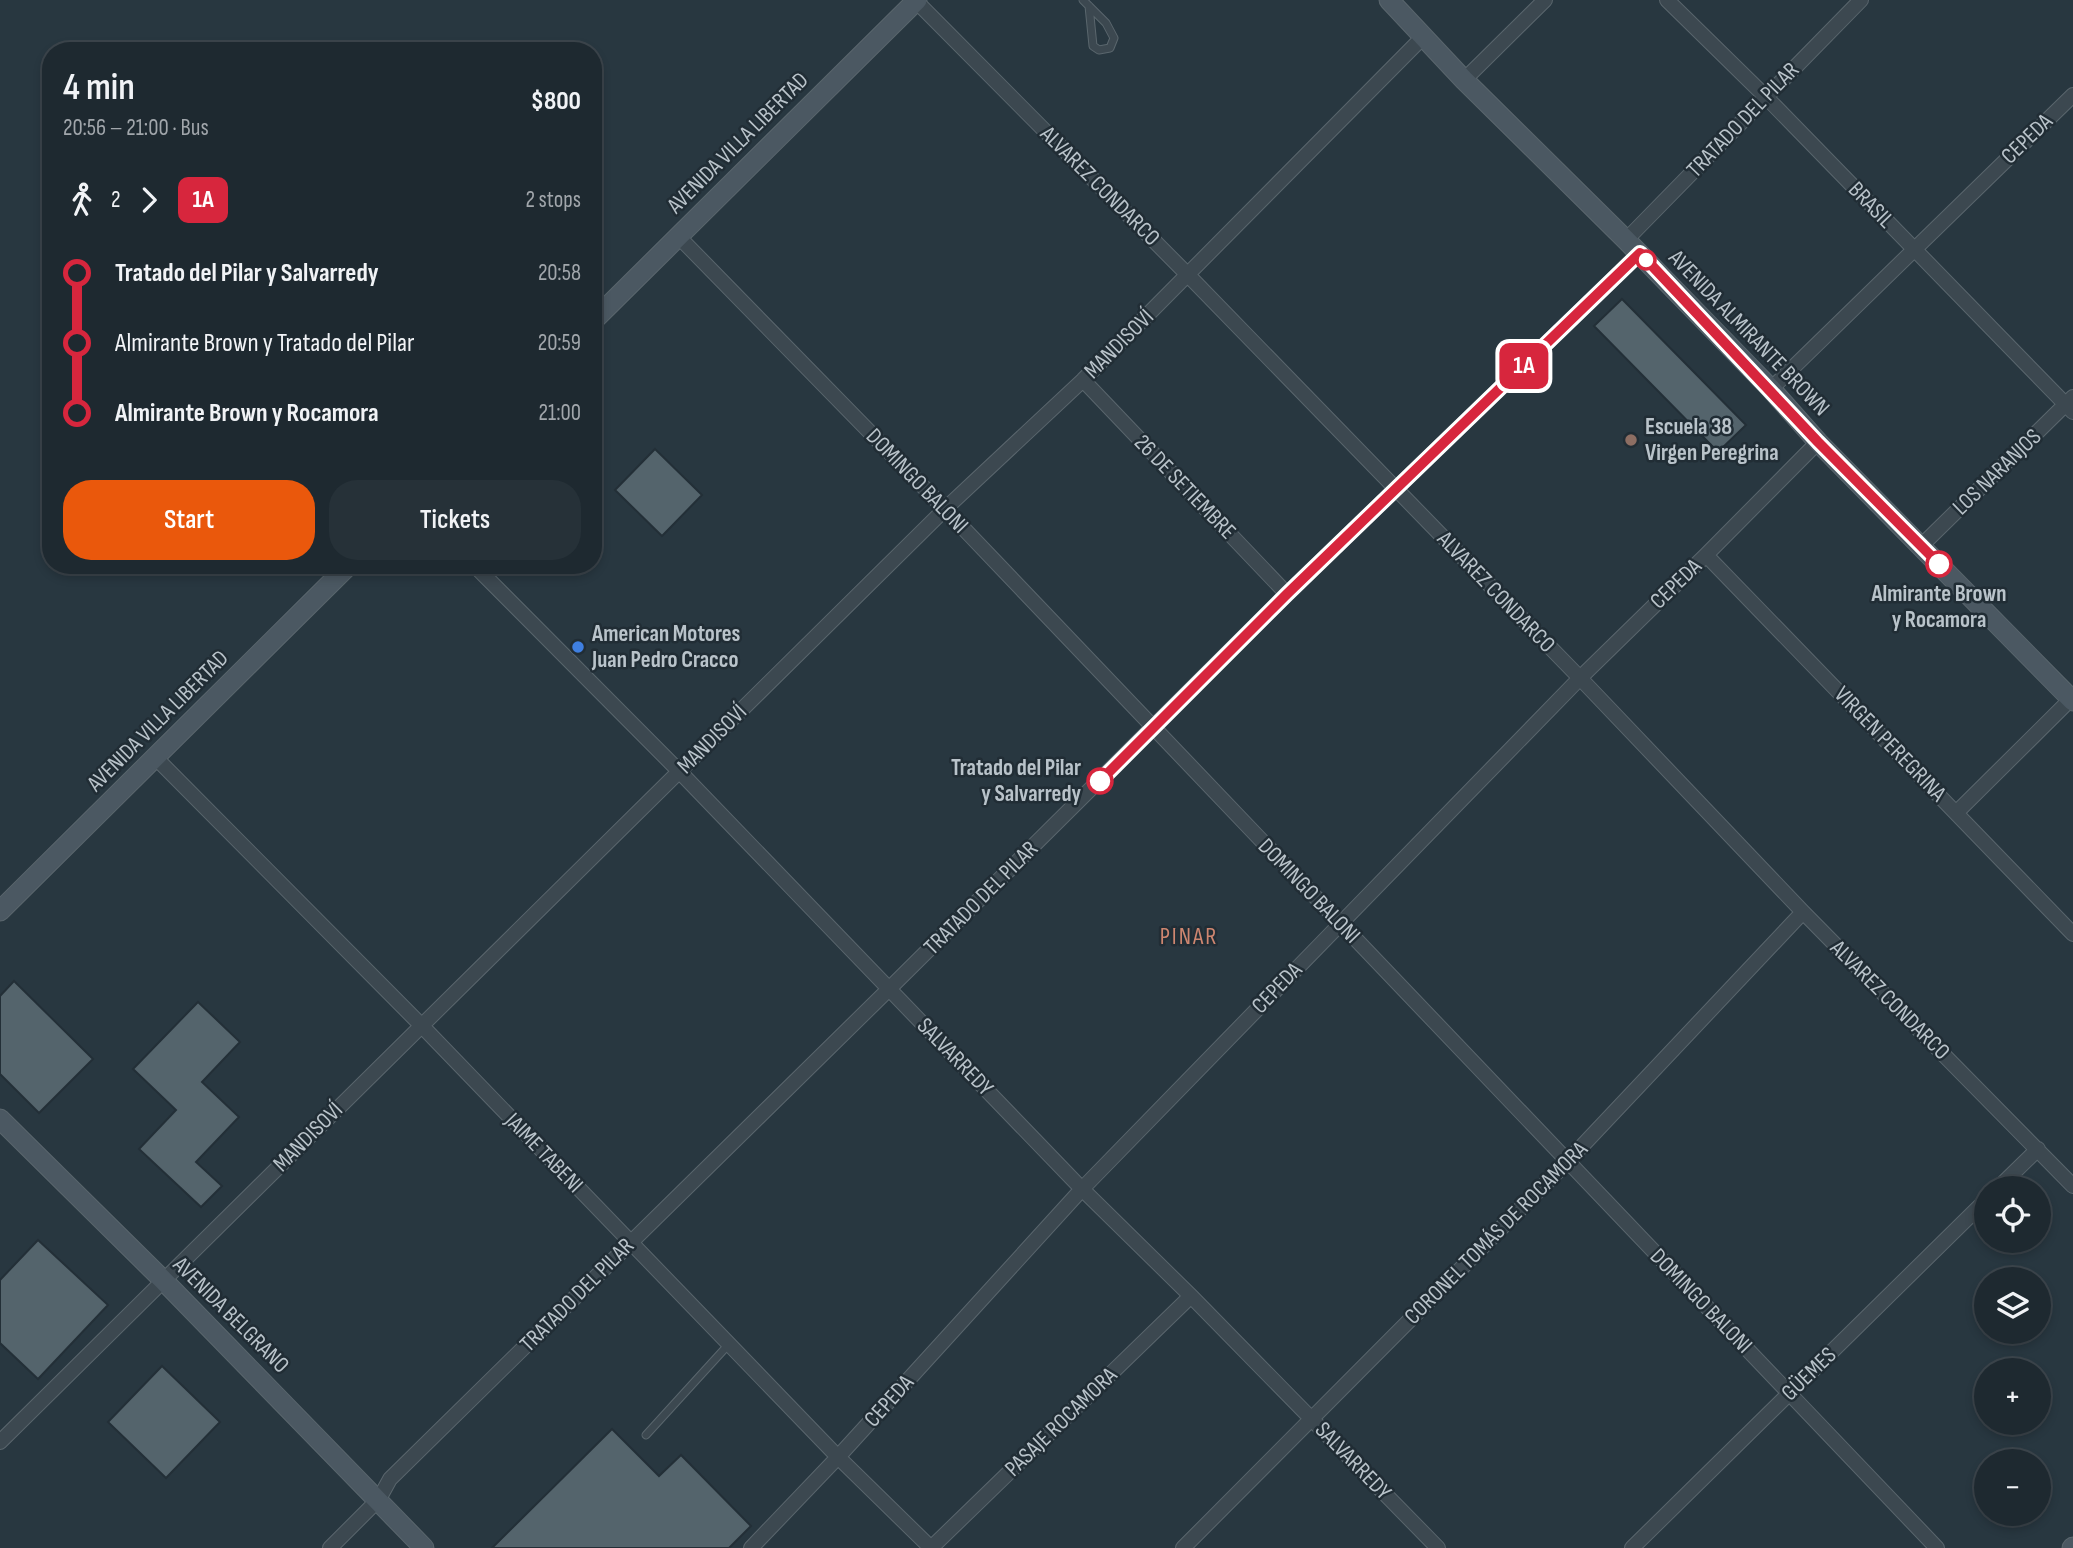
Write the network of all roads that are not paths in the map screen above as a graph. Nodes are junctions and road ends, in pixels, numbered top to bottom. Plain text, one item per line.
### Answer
1 (916, 0) edge
2 (1083, 0) edge
3 (1389, 0) edge
4 (1545, 0) edge
5 (1667, 0) edge
6 (1861, 0) edge
7 (1089, 6) junction
8 (1424, 36) junction
9 (1464, 80) junction
10 (2073, 94) edge
11 (1766, 97) junction
12 (678, 236) junction
13 (1633, 246) junction
14 (1915, 250) junction
15 (1188, 275) junction
16 (602, 312) edge
17 (1083, 380) junction
18 (1771, 389) junction
19 (2071, 405) edge
20 (1818, 442) junction
21 (1396, 489) junction
22 (945, 509) junction
23 (1921, 546) junction
24 (1706, 555) junction
25 (340, 574) edge
26 (483, 574) edge
27 (1287, 594) junction
28 (1580, 678) junction
29 (2072, 699) edge
30 (1153, 728) junction
31 (156, 758) junction
32 (679, 771) junction
33 (1956, 812) junction
34 (0, 911) edge
35 (1803, 912) junction
36 (1339, 923) junction
37 (2073, 934) edge
38 (890, 988) junction
39 (421, 1025) junction
40 (0, 1119) edge
41 (2038, 1149) junction
42 (1567, 1162) junction
43 (2010, 1176) edge
44 (2073, 1186) edge
45 (1082, 1189) junction
46 (1974, 1212) edge
47 (631, 1241) junction
48 (163, 1280) junction
49 (1191, 1296) junction
50 (730, 1344) junction
51 (1789, 1393) junction
52 (1312, 1420) junction
53 (646, 1435) dead end
54 (0, 1442) edge
55 (838, 1457) junction
56 (379, 1499) junction
57 (330, 1548) edge
58 (425, 1548) edge
59 (751, 1548) edge
60 (931, 1548) edge
61 (1183, 1548) edge
62 (1438, 1548) edge
63 (1632, 1548) edge
64 (1937, 1548) edge

1 - 12 main road, AVENIDA VILLA LIBERTAD
1 - 15 street, ALVAREZ CONDARCO
2 - 7 lane
3 - 8 main road, AVENIDA ALMIRANTE BROWN
4 - 9 street
5 - 11 street, BRASIL
6 - 11 street, TRATADO DEL PILAR
7 - 7 lane
8 - 9 main road, AVENIDA ALMIRANTE BROWN
8 - 15 street, MANDISOVÍ
9 - 13 main road, AVENIDA ALMIRANTE BROWN
10 - 14 street, CEPEDA
11 - 13 street, TRATADO DEL PILAR
11 - 14 street, BRASIL
12 - 16 main road, AVENIDA VILLA LIBERTAD
12 - 22 street, DOMINGO BALONI
13 - 18 main road, AVENIDA ALMIRANTE BROWN
13 - 21 street, TRATADO DEL PILAR
14 - 18 street, CEPEDA
14 - 19 street, BRASIL
15 - 17 street, MANDISOVÍ
15 - 21 street, ALVAREZ CONDARCO
17 - 22 street, MANDISOVÍ
17 - 27 street, 26 DE SETIEMBRE
18 - 20 main road, AVENIDA ALMIRANTE BROWN
19 - 23 street, LOS NARANJOS
20 - 23 main road, AVENIDA ALMIRANTE BROWN
20 - 24 street, CEPEDA
21 - 27 street, TRATADO DEL PILAR
21 - 28 street, ALVAREZ CONDARCO
22 - 30 street, DOMINGO BALONI
22 - 32 street, MANDISOVÍ
23 - 29 main road, AVENIDA ALMIRANTE BROWN
24 - 28 street, CEPEDA
24 - 33 street, VIRGEN PEREGRINA
25 - 31 main road, AVENIDA VILLA LIBERTAD
26 - 32 street, SALVARREDY
27 - 30 street, TRATADO DEL PILAR
28 - 35 street, ALVAREZ CONDARCO
28 - 36 street, CEPEDA
29 - 33 street
30 - 36 street, DOMINGO BALONI
30 - 38 street, TRATADO DEL PILAR
31 - 34 main road, AVENIDA VILLA LIBERTAD
31 - 39 street, JAIME TABENI
32 - 38 street, SALVARREDY
32 - 39 street, MANDISOVÍ
33 - 37 street, VIRGEN PEREGRINA
35 - 41 street, ALVAREZ CONDARCO
35 - 42 street, CORONEL TOMÁS DE ROCAMORA
36 - 42 street, DOMINGO BALONI
36 - 45 street, CEPEDA
38 - 45 street, SALVARREDY
38 - 47 street, TRATADO DEL PILAR
39 - 47 street, JAIME TABENI
39 - 48 street, MANDISOVÍ
40 - 48 main road, AVENIDA BELGRANO
41 - 43 street
41 - 44 street, ALVAREZ CONDARCO
42 - 51 street, DOMINGO BALONI
42 - 52 street, CORONEL TOMÁS DE ROCAMORA
45 - 49 street, SALVARREDY
45 - 55 street, CEPEDA
46 - 51 street, GÜEMES
47 - 50 street, JAIME TABENI
47 - 56 street, TRATADO DEL PILAR
48 - 54 street, MANDISOVÍ
48 - 56 main road, AVENIDA BELGRANO
49 - 52 street, SALVARREDY
49 - 60 street, PASAJE ROCAMORA
50 - 53 lane
50 - 55 street, JAIME TABENI
51 - 63 street, GÜEMES
51 - 64 street, DOMINGO BALONI
52 - 61 street, CORONEL TOMÁS DE ROCAMORA
52 - 62 street, SALVARREDY
55 - 59 street, CEPEDA
55 - 60 street, JAIME TABENI
56 - 57 street, TRATADO DEL PILAR
56 - 58 main road, AVENIDA BELGRANO

